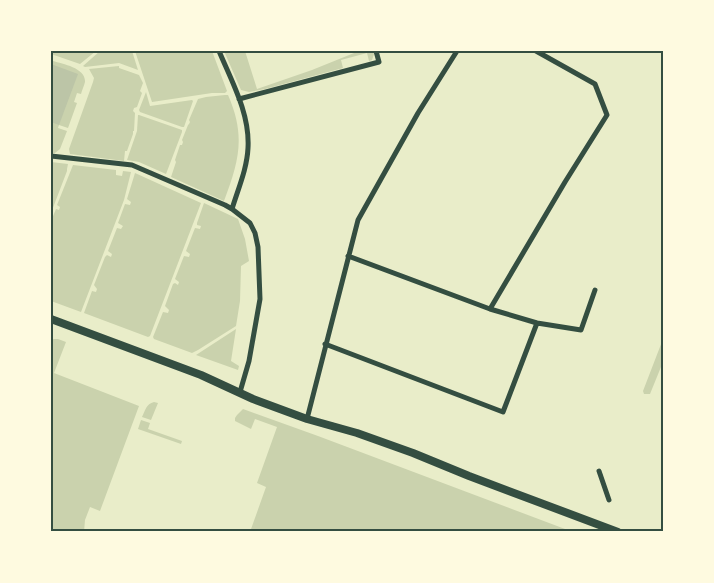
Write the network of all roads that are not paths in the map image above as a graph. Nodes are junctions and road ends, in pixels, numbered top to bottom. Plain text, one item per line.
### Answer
1 (219, 51) edge
2 (376, 51) edge
3 (457, 51) edge
4 (536, 51) edge
5 (239, 99) junction
6 (51, 156) edge
7 (232, 209) junction
8 (348, 256) junction
9 (595, 290) dead end
10 (490, 309) junction
11 (51, 318) edge
12 (537, 323) junction
13 (325, 344) junction
14 (240, 392) junction
15 (307, 419) junction
16 (599, 471) dead end
17 (609, 500) dead end
18 (618, 532) edge

1 - 5 street
2 - 5 street
3 - 8 street
4 - 10 street
5 - 7 street
6 - 7 street
7 - 14 street
8 - 10 street
8 - 13 street
9 - 12 street
10 - 12 street
11 - 14 street
12 - 13 street
13 - 15 street
14 - 15 street
15 - 18 street
16 - 17 street

